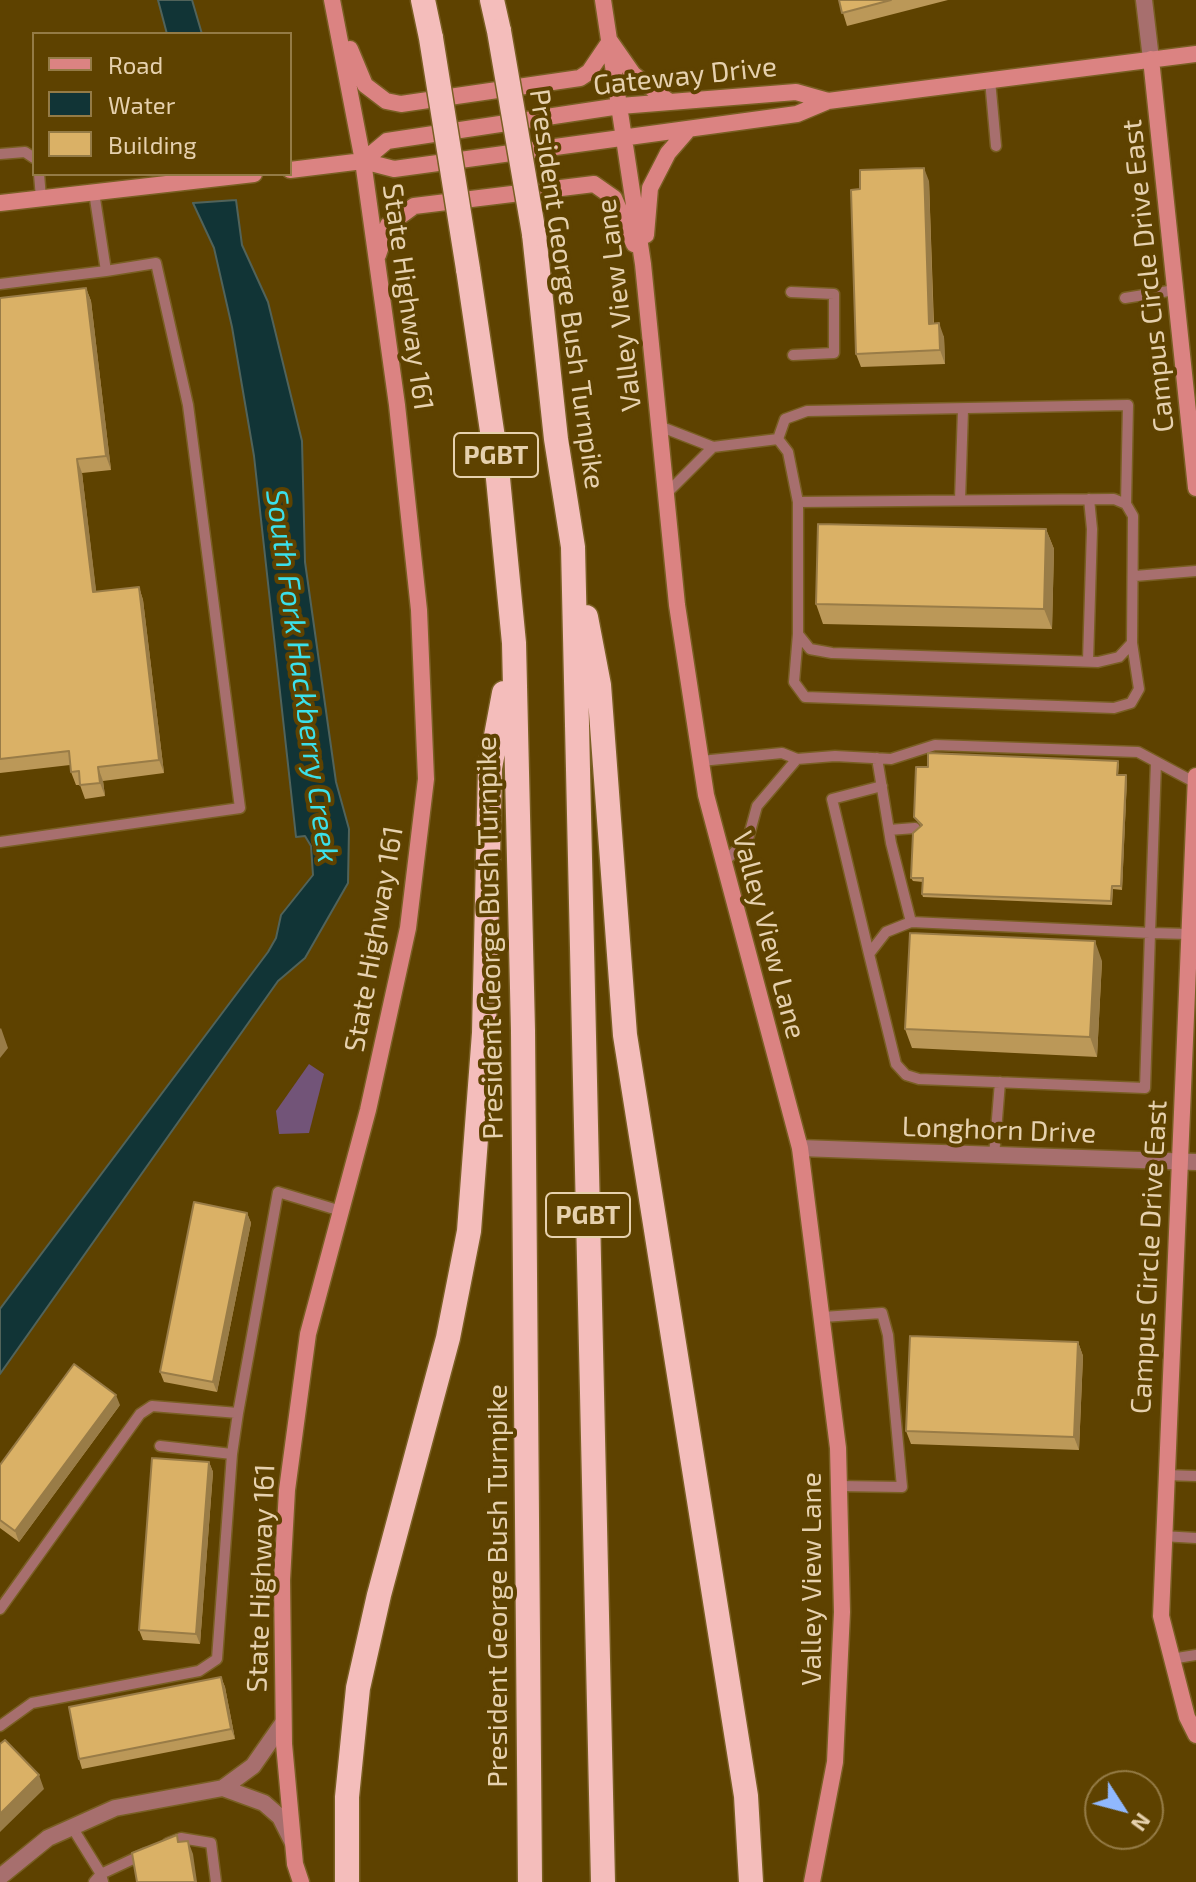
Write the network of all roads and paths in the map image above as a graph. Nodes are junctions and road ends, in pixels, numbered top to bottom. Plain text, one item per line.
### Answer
1 (332, 0) edge
2 (423, 0) edge
3 (492, 0) edge
4 (603, 0) edge
5 (1144, 0) edge
6 (337, 18) junction
7 (610, 41) junction
8 (1196, 54) edge
9 (1151, 59) junction
10 (990, 80) junction
11 (667, 100) junction
12 (828, 101) junction
13 (620, 106) junction
14 (688, 130) junction
15 (625, 140) junction
16 (996, 146) dead end
17 (0, 154) edge
18 (32, 157) edge
19 (363, 161) junction
20 (292, 170) edge
21 (39, 176) edge
22 (236, 176) edge
23 (94, 192) junction
24 (41, 198) junction
25 (0, 203) edge
26 (377, 261) junction
27 (643, 264) junction
28 (106, 271) junction
29 (0, 284) edge
30 (1175, 290) junction
31 (791, 292) dead end
32 (1125, 298) dead end
33 (793, 355) dead end
34 (963, 410) junction
35 (659, 426) junction
36 (778, 439) junction
37 (713, 447) junction
38 (1196, 488) edge
39 (666, 494) junction
40 (1089, 499) junction
41 (960, 500) junction
42 (798, 502) junction
43 (1126, 504) junction
44 (573, 547) junction
45 (1196, 571) edge
46 (1135, 576) junction
47 (798, 634) junction
48 (514, 643) junction
49 (1132, 643) junction
50 (1088, 661) junction
51 (877, 758) junction
52 (797, 759) junction
53 (701, 761) junction
54 (1156, 762) junction
55 (1196, 776) edge
56 (1196, 783) edge
57 (882, 786) junction
58 (915, 828) edge
59 (889, 830) junction
60 (0, 842) edge
61 (723, 863) junction
62 (911, 922) junction
63 (1150, 933) junction
64 (1189, 934) junction
65 (869, 954) junction
66 (1000, 1082) junction
67 (800, 1148) junction
68 (994, 1156) junction
69 (1188, 1162) edge
70 (341, 1211) junction
71 (823, 1317) junction
72 (238, 1413) junction
73 (160, 1446) dead end
74 (232, 1454) junction
75 (1165, 1475) junction
76 (1196, 1476) edge
77 (839, 1486) junction
78 (1162, 1536) junction
79 (1196, 1538) edge
80 (0, 1609) edge
81 (1196, 1655) edge
82 (1171, 1659) junction
83 (283, 1723) junction
84 (0, 1726) edge
85 (1196, 1735) edge
86 (223, 1788) junction
87 (72, 1827) junction
88 (294, 1845) junction
89 (0, 1877) edge
90 (99, 1879) edge
91 (216, 1882) edge
92 (301, 1882) edge
93 (347, 1882) edge
94 (530, 1882) edge
95 (603, 1882) edge
96 (751, 1882) edge
97 (812, 1882) edge

1 - 6 main road, State Highway 161
2 - 48 highway, President George Bush Turnpike / PGBT, bridge
3 - 44 highway, President George Bush Turnpike / PGBT, bridge
4 - 7 main road, Valley View Lane
5 - 9 street
6 - 7 main road
6 - 19 main road, State Highway 161
7 - 11 main road
7 - 13 main road, Valley View Lane
8 - 9 main road, Gateway Drive
9 - 10 main road, Gateway Drive
9 - 30 main road, Campus Circle Drive East
10 - 12 main road, Gateway Drive
10 - 16 lane
11 - 12 main road, Gateway Drive
11 - 13 main road, Gateway Drive
12 - 14 main road, Gateway Drive
13 - 15 main road, Valley View Lane
13 - 19 main road, Gateway Drive
14 - 15 main road, Gateway Drive
14 - 27 main road
15 - 19 main road, Gateway Drive
15 - 27 main road, Valley View Lane
17 - 18 lane
19 - 20 main road, Gateway Drive
19 - 26 main road, State Highway 161
21 - 24 lane
22 - 23 main road
23 - 24 main road
23 - 28 lane
24 - 25 main road
26 - 27 main road
26 - 70 main road, State Highway 161
27 - 35 main road, Valley View Lane
28 - 29 lane
28 - 60 lane
30 - 32 lane
30 - 38 main road, Campus Circle Drive East
31 - 33 lane
34 - 36 lane
34 - 41 lane
34 - 43 lane
35 - 37 lane
35 - 39 main road, Valley View Lane
36 - 37 lane
36 - 42 lane
37 - 39 lane
39 - 53 main road, Valley View Lane
40 - 41 lane
40 - 43 lane
40 - 50 lane
41 - 42 lane
42 - 47 lane
43 - 46 lane
44 - 95 highway, President George Bush Turnpike / PGBT
44 - 96 highway
45 - 46 lane
46 - 49 lane
47 - 49 lane
47 - 50 lane
48 - 93 highway
48 - 94 highway, President George Bush Turnpike / PGBT
49 - 50 lane
51 - 52 lane
51 - 54 lane
51 - 57 lane
52 - 53 lane
52 - 61 lane
53 - 61 main road, Valley View Lane
54 - 56 lane
54 - 63 lane
55 - 56 main road, Campus Circle Drive East
56 - 64 main road, Campus Circle Drive East
57 - 59 lane
57 - 65 lane
58 - 59 lane
59 - 62 lane
61 - 67 main road, Valley View Lane
62 - 63 lane
62 - 65 lane
63 - 64 lane
63 - 66 lane
64 - 69 main road, Campus Circle Drive East
65 - 66 lane
66 - 68 lane
67 - 68 street, Longhorn Drive
67 - 71 main road, Valley View Lane
68 - 69 street, Longhorn Drive
69 - 75 main road, Campus Circle Drive East
70 - 72 lane
70 - 83 main road, State Highway 161
71 - 77 main road, Valley View Lane
71 - 77 lane
72 - 74 lane
72 - 80 lane
73 - 74 lane
74 - 84 lane
75 - 76 lane
75 - 78 main road, Campus Circle Drive East
77 - 97 main road, Valley View Lane
78 - 79 lane
78 - 82 main road, Campus Circle Drive East
81 - 82 lane
82 - 85 main road, Campus Circle Drive East
83 - 86 street
83 - 88 main road, State Highway 161
86 - 87 street
86 - 88 street
87 - 89 street
87 - 90 lane
88 - 92 main road, State Highway 161
90 - 91 lane

